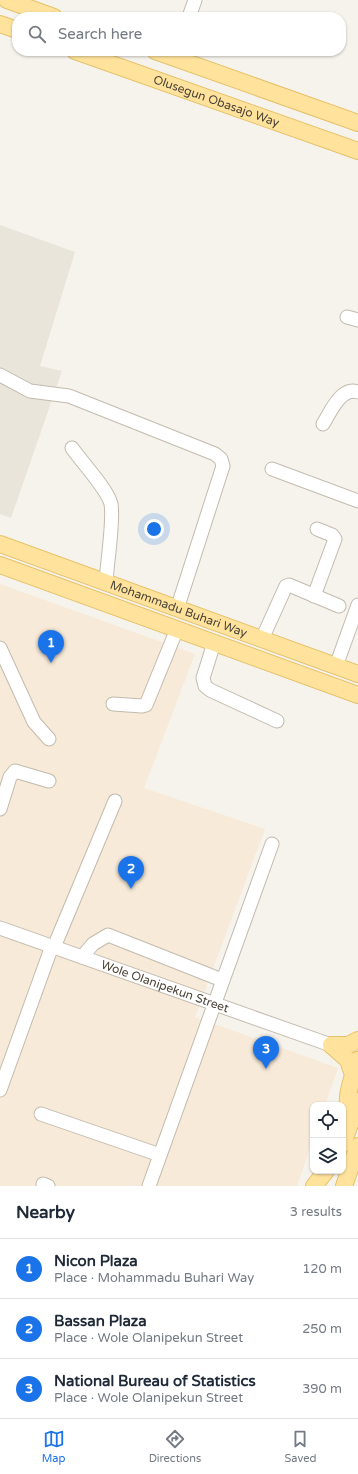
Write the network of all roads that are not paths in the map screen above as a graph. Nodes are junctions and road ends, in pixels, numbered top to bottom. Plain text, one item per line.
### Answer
1 (7, 0) edge
2 (195, 0) edge
3 (40, 12) edge
4 (191, 12) edge
5 (0, 24) edge
6 (12, 28) edge
7 (89, 56) edge
8 (181, 56) edge
9 (358, 123) edge
10 (358, 151) edge
11 (0, 375) edge
12 (358, 392) edge
13 (323, 424) dead end
14 (72, 448) dead end
15 (272, 469) dead end
16 (358, 501) edge
17 (317, 529) dead end
18 (0, 544) edge
19 (0, 566) edge
20 (106, 582) junction
21 (314, 596) junction
22 (358, 605) edge
23 (170, 606) junction
24 (339, 606) dead end
25 (155, 621) junction
26 (177, 630) junction
27 (262, 639) junction
28 (214, 643) junction
29 (0, 648) edge
30 (336, 666) junction
31 (358, 674) edge
32 (358, 695) edge
33 (112, 704) dead end
34 (277, 721) dead end
35 (49, 739) dead end
36 (50, 781) dead end
37 (115, 801) dead end
38 (0, 809) edge
39 (272, 844) dead end
40 (0, 928) edge
41 (53, 947) junction
42 (82, 957) junction
43 (222, 980) junction
44 (213, 1004) junction
45 (358, 1040) edge
46 (331, 1045) junction
47 (358, 1060) edge
48 (353, 1075) junction
49 (0, 1090) edge
50 (358, 1101) edge
51 (41, 1114) dead end
52 (350, 1124) junction
53 (345, 1138) edge
54 (358, 1146) edge
55 (160, 1155) junction
56 (324, 1174) edge
57 (332, 1174) edge
58 (149, 1186) edge
59 (314, 1186) edge
60 (328, 1186) edge
61 (344, 1186) edge

1 - 3 main road
2 - 4 street
5 - 6 main road
7 - 10 main road, Olusegun Obasajo Way
8 - 9 main road
11 - 23 street
12 - 13 street
14 - 20 street
15 - 16 street
17 - 21 street
18 - 20 main road, Mohammadu Buhari Way
19 - 25 main road, Mohammadu Buhari Way
20 - 23 main road, Mohammadu Buhari Way
21 - 24 street
21 - 27 street
22 - 30 street
23 - 25 main road
23 - 27 main road, Mohammadu Buhari Way
25 - 26 main road, Mohammadu Buhari Way
26 - 28 main road, Mohammadu Buhari Way
26 - 33 street
27 - 30 main road, Mohammadu Buhari Way
28 - 32 main road, Mohammadu Buhari Way
28 - 34 street
29 - 35 street
30 - 31 main road, Mohammadu Buhari Way
36 - 38 street
37 - 41 street
39 - 43 street
40 - 41 street, Wole Olanipekun Street
41 - 42 street, Wole Olanipekun Street
41 - 49 street
42 - 43 street
42 - 44 street, Wole Olanipekun Street
43 - 44 street
44 - 46 street, Wole Olanipekun Street
44 - 55 street
45 - 46 main road
46 - 48 main road
47 - 48 main road
48 - 52 main road
50 - 52 main road
51 - 55 street
52 - 53 main road
54 - 61 main road
55 - 58 street
56 - 59 main road
57 - 60 main road

